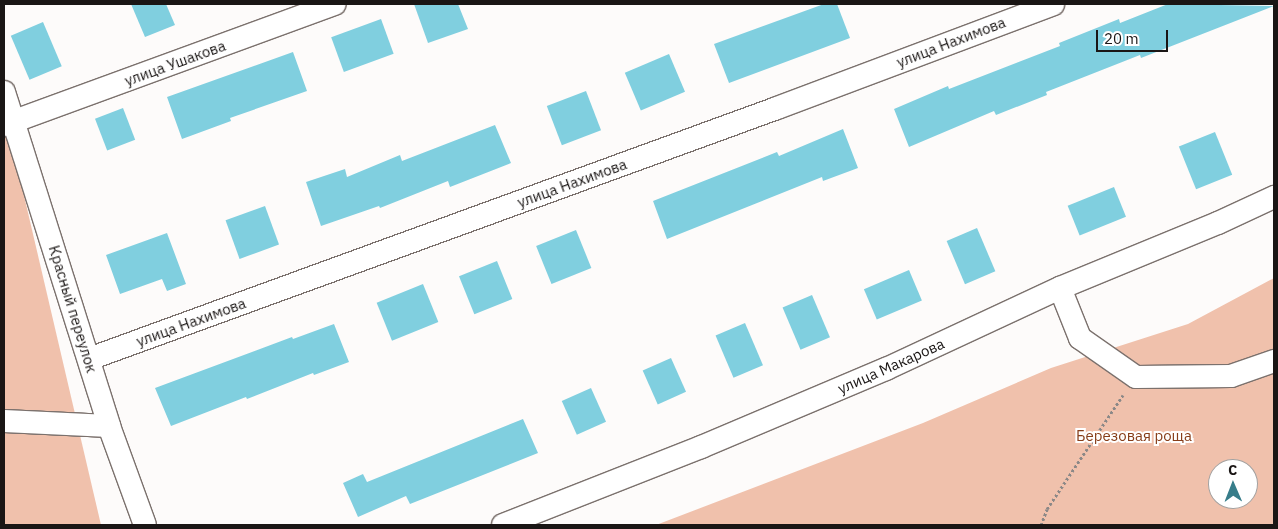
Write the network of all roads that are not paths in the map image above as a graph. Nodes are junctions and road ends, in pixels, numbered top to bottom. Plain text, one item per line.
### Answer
1 (335, 4) edge
2 (1053, 4) edge
3 (4, 92) edge
4 (9, 124) edge
5 (1274, 197) edge
6 (1060, 288) junction
7 (89, 359) junction
8 (1274, 361) edge
9 (4, 421) edge
10 (109, 426) junction
11 (145, 525) edge
12 (503, 525) edge

1 - 4 street, улица Ушакова
2 - 7 street, улица Нахимова
3 - 4 street, Красный переулок
4 - 7 street, Красный переулок
5 - 6 street, улица Макарова
6 - 8 street
6 - 12 street, улица Макарова
7 - 10 street, Красный переулок
9 - 10 street
10 - 11 street, Красный переулок

